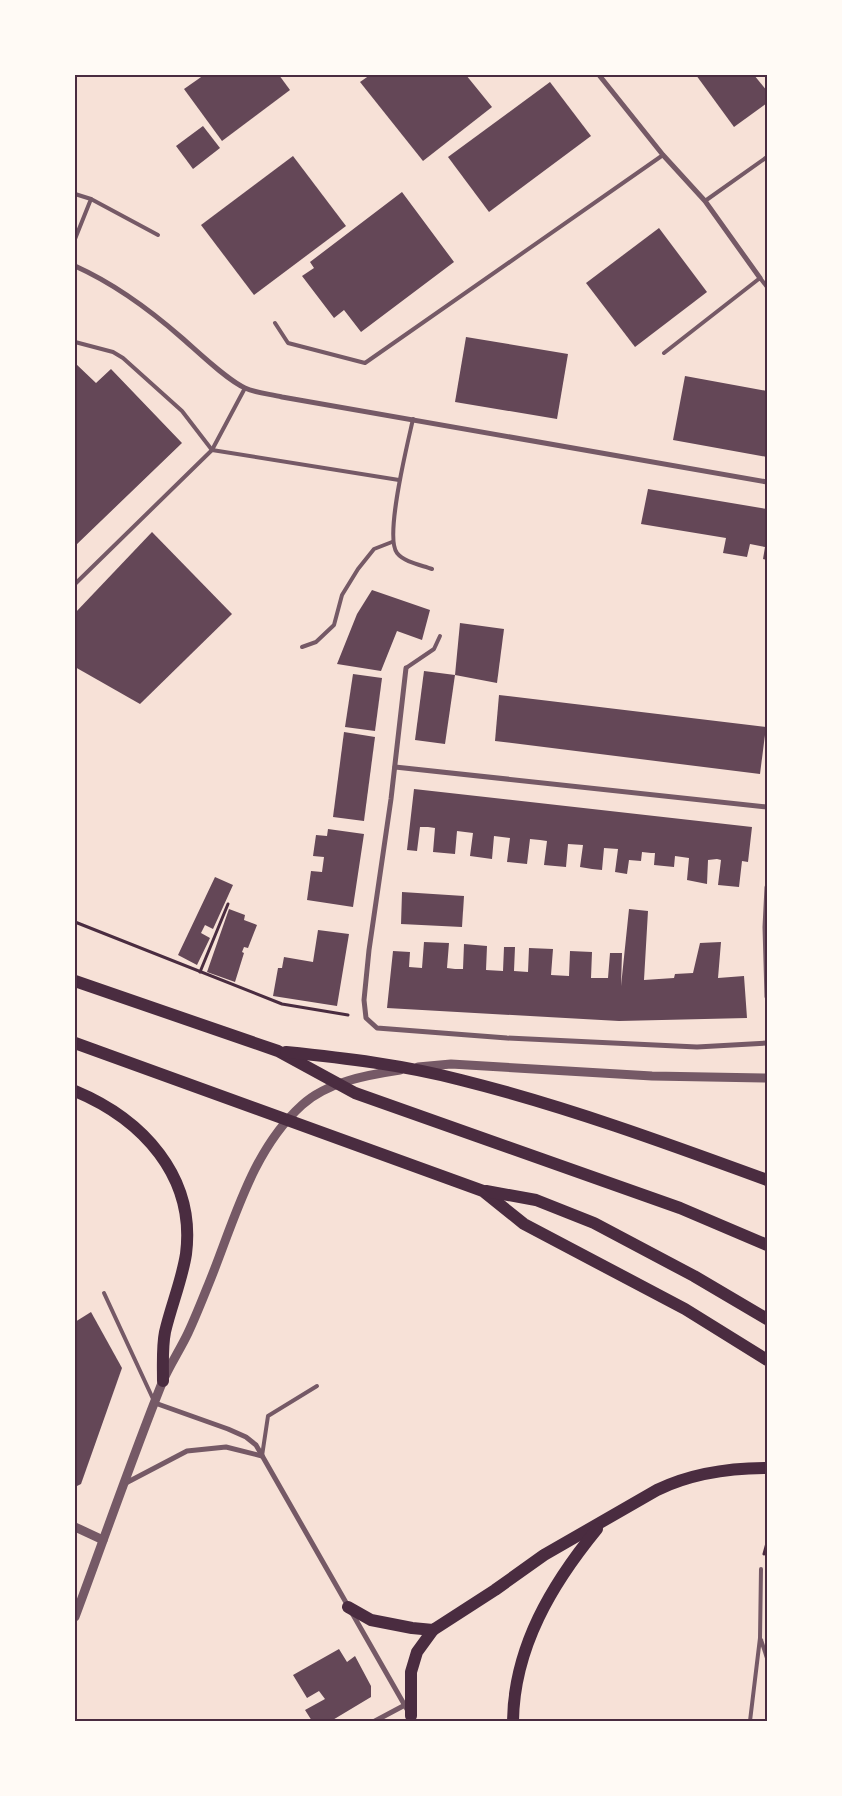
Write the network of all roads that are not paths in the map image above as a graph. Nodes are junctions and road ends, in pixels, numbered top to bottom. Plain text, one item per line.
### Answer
1 (599, 75) edge
2 (664, 155) junction
3 (767, 157) edge
4 (75, 194) edge
5 (90, 199) junction
6 (706, 201) junction
7 (158, 235) dead end
8 (75, 239) edge
9 (75, 266) edge
10 (760, 278) junction
11 (767, 287) edge
12 (275, 323) dead end
13 (75, 342) edge
14 (664, 353) dead end
15 (244, 388) junction
16 (413, 420) junction
17 (212, 450) junction
18 (399, 480) junction
19 (767, 482) edge
20 (392, 542) junction
21 (432, 569) dead end
22 (75, 584) edge
23 (440, 636) dead end
24 (302, 647) dead end
25 (406, 668) joint
26 (395, 767) junction
27 (767, 807) edge
28 (767, 888) edge
29 (75, 981) edge
30 (767, 997) edge
31 (75, 1043) edge
32 (767, 1044) edge
33 (278, 1051) junction
34 (767, 1078) edge
35 (75, 1091) edge
36 (767, 1180) edge
37 (483, 1191) junction
38 (767, 1245) edge
39 (104, 1293) dead end
40 (767, 1320) edge
41 (767, 1360) edge
42 (163, 1381) junction
43 (317, 1386) dead end
44 (155, 1403) junction
45 (262, 1456) junction
46 (767, 1468) edge
47 (122, 1484) junction
48 (602, 1523) junction
49 (75, 1527) edge
50 (103, 1540) junction
51 (760, 1569) dead end
52 (348, 1607) junction
53 (75, 1617) edge
54 (433, 1630) junction
55 (760, 1638) junction
56 (767, 1658) edge
57 (410, 1714) edge
58 (375, 1721) edge
59 (513, 1721) edge
60 (750, 1721) edge

1 - 2 street
2 - 6 street
2 - 12 lane
3 - 6 lane
4 - 5 lane
5 - 7 lane
5 - 8 lane
6 - 10 street
9 - 15 street
10 - 11 lane
10 - 14 lane
13 - 17 lane
15 - 16 street
15 - 17 lane
16 - 18 lane
16 - 19 street
17 - 18 lane
17 - 22 lane
18 - 20 lane
20 - 21 lane
20 - 24 lane
23 - 25 lane
25 - 26 street
26 - 27 street
26 - 32 street
28 - 30 street
29 - 33 main road
31 - 37 main road
33 - 36 main road
33 - 38 main road
34 - 42 street
35 - 42 main road
37 - 40 main road
37 - 41 main road
39 - 44 lane
42 - 44 street
43 - 45 lane
44 - 45 street
44 - 47 street
45 - 47 street
45 - 52 street
46 - 48 main road
47 - 50 street
48 - 54 main road
48 - 59 main road
49 - 50 street
50 - 53 street
51 - 55 lane
52 - 54 main road
52 - 57 street
54 - 57 main road
55 - 56 lane
55 - 60 lane
57 - 58 street

